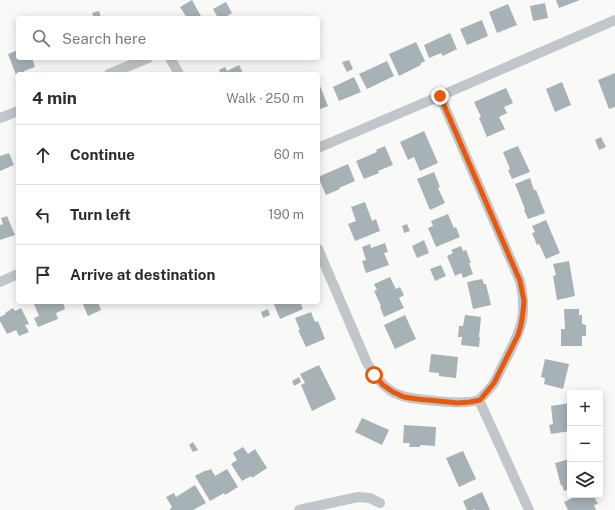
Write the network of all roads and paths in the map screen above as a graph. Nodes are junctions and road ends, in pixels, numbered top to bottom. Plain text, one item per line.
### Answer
1 (615, 20) edge
2 (143, 60) edge
3 (171, 60) edge
4 (114, 72) edge
5 (178, 72) edge
6 (440, 96) junction
7 (16, 112) edge
8 (0, 118) edge
9 (320, 147) edge
10 (320, 254) edge
11 (16, 275) edge
12 (0, 282) edge
13 (480, 400) junction
14 (380, 503) dead end
15 (299, 510) edge
16 (529, 510) edge

1 - 6 street
2 - 4 street
3 - 5 street
6 - 9 street
6 - 13 street
7 - 8 street
10 - 13 street
11 - 12 street
13 - 16 street
14 - 15 street

